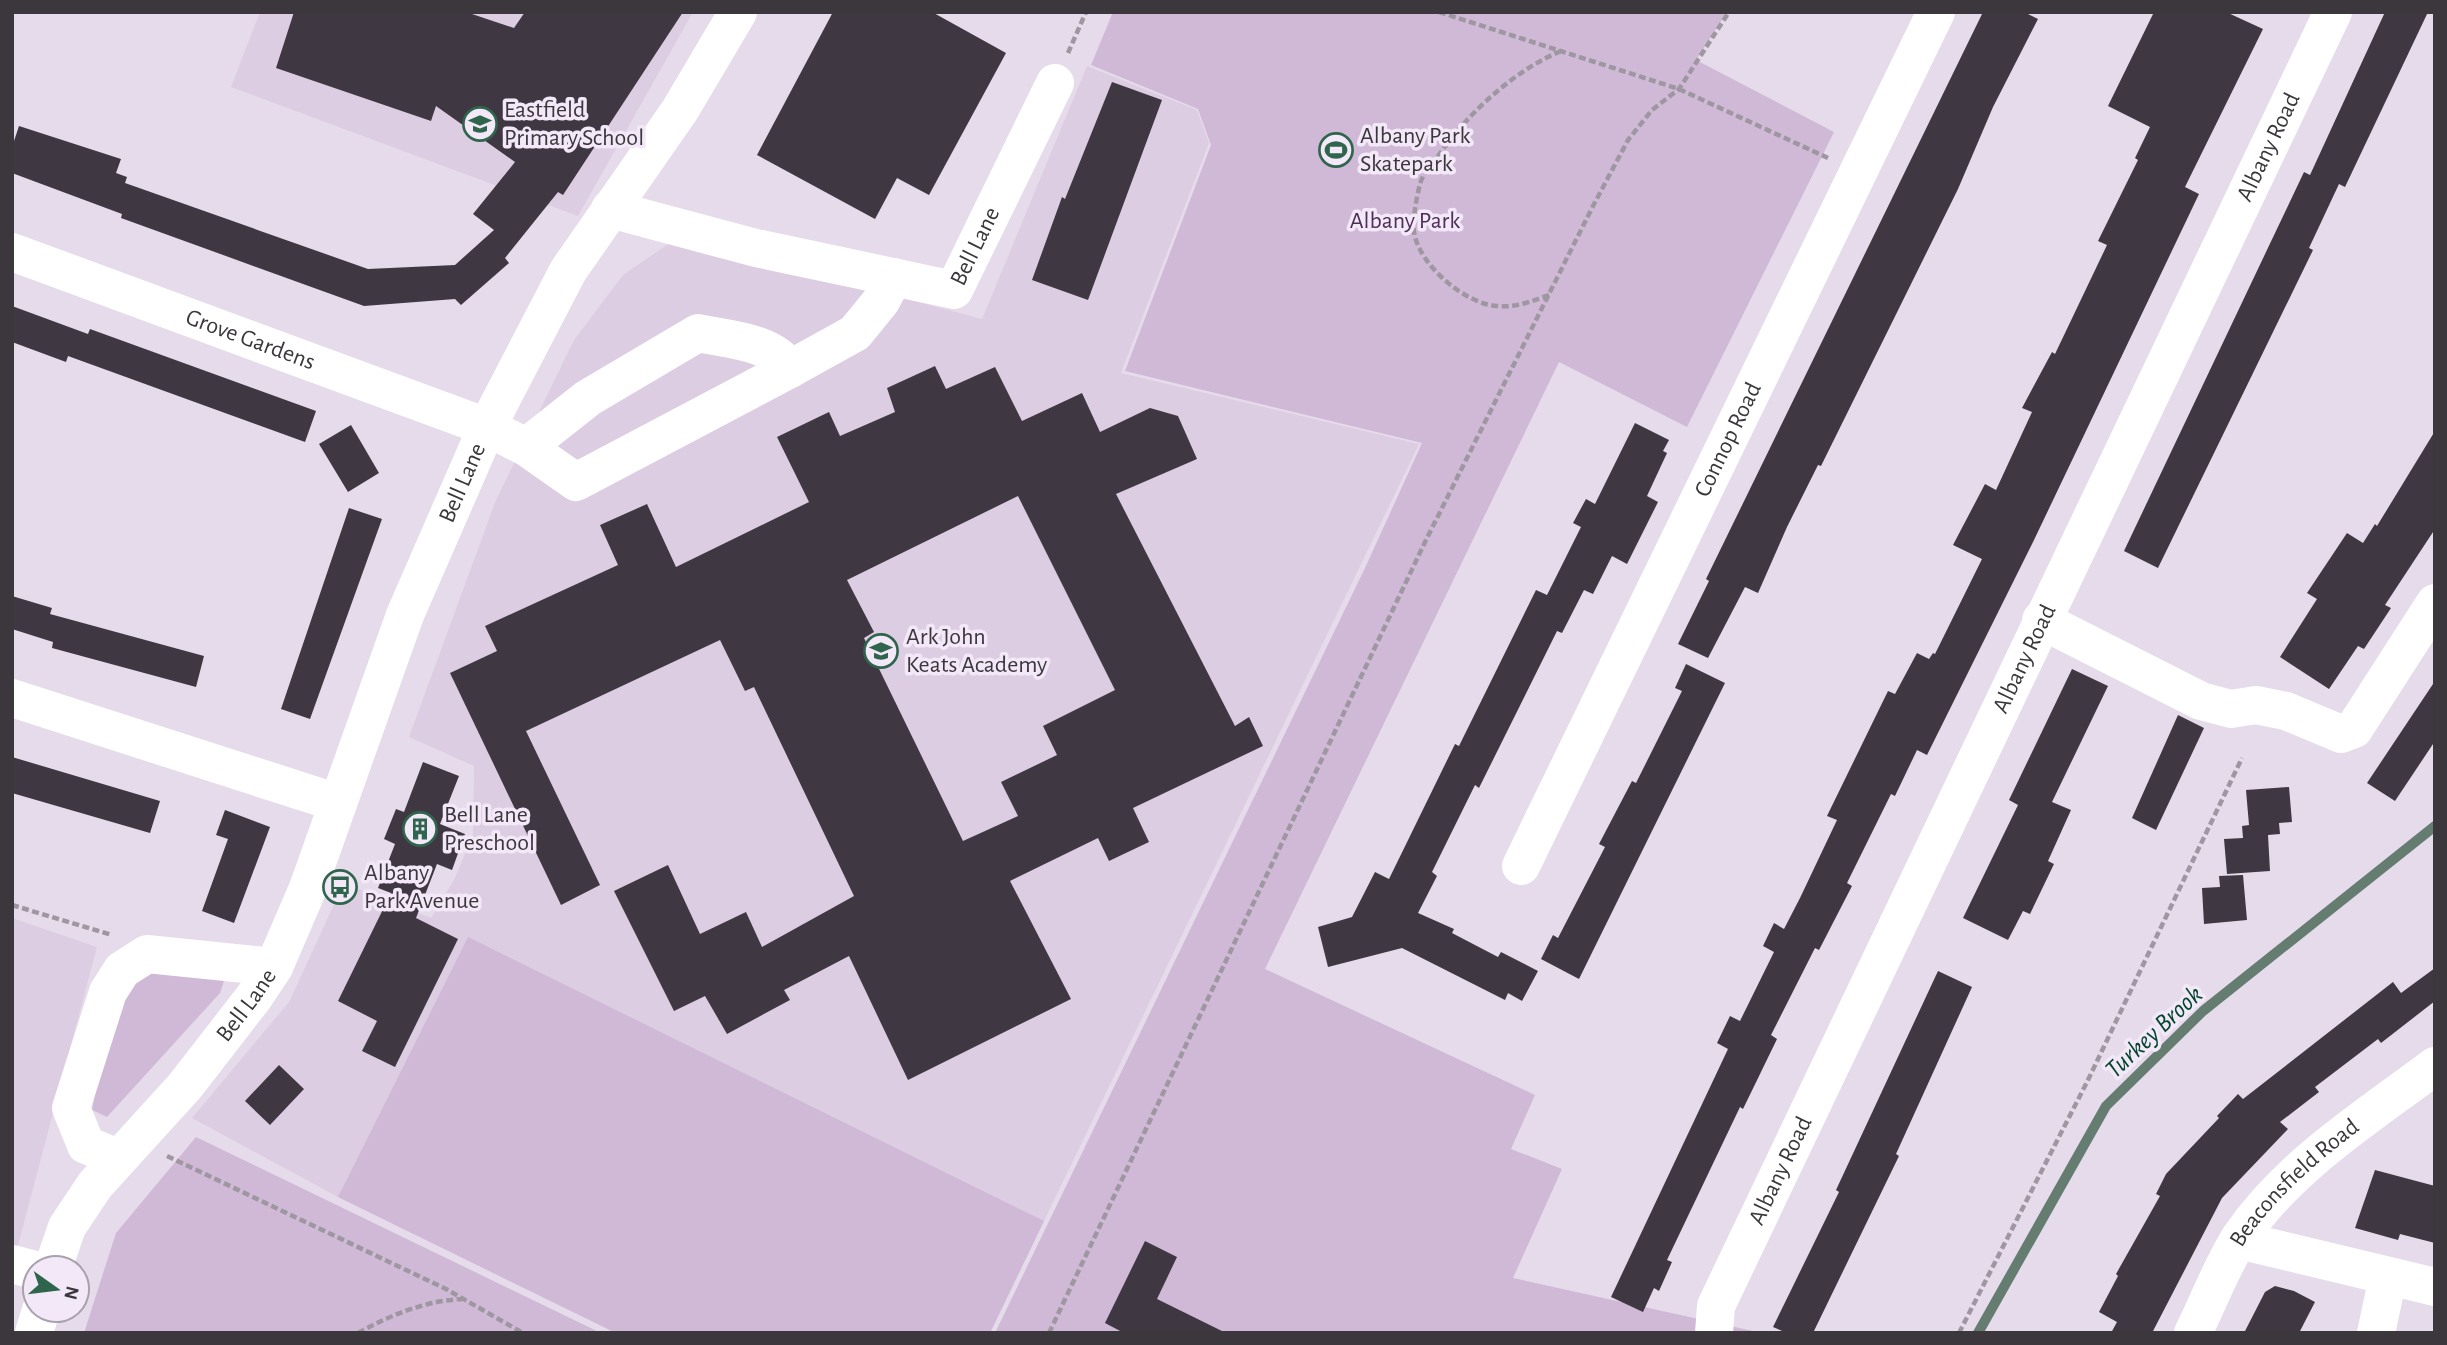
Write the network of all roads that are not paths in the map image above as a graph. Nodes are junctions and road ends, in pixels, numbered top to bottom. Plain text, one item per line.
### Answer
1 (738, 12) edge
2 (1936, 12) edge
3 (2333, 12) edge
4 (1055, 83) road end
5 (610, 209) junction
6 (12, 252) edge
7 (894, 277) junction
8 (790, 369) junction
9 (487, 427) junction
10 (526, 447) junction
11 (2435, 603) edge
12 (2041, 620) junction
13 (12, 698) edge
14 (338, 803) junction
15 (1521, 866) dead end
16 (274, 967) junction
17 (2425, 1084) edge
18 (126, 1149) junction
19 (2239, 1240) junction
20 (58, 1254) edge
21 (2388, 1277) junction
22 (2435, 1287) edge
23 (1715, 1319) edge
24 (2193, 1333) edge
25 (2376, 1333) edge

1 - 5 street
2 - 15 street, Connop Road
3 - 12 street, Albany Road
4 - 7 street, Bell Lane
5 - 7 street, Bell Lane
5 - 9 street, Bell Lane
6 - 9 street, Grove Gardens
7 - 8 street
8 - 10 street, Grove Gardens
8 - 10 street
9 - 10 street, Grove Gardens
9 - 14 street, Bell Lane
11 - 12 street
12 - 23 street, Albany Road
13 - 14 street
14 - 16 street, Bell Lane
16 - 18 street, Bell Lane
16 - 18 street
17 - 19 street, Beaconsfield Road
18 - 20 street, Bell Lane
19 - 21 street
19 - 24 street, Beaconsfield Road
21 - 22 street
21 - 25 street

